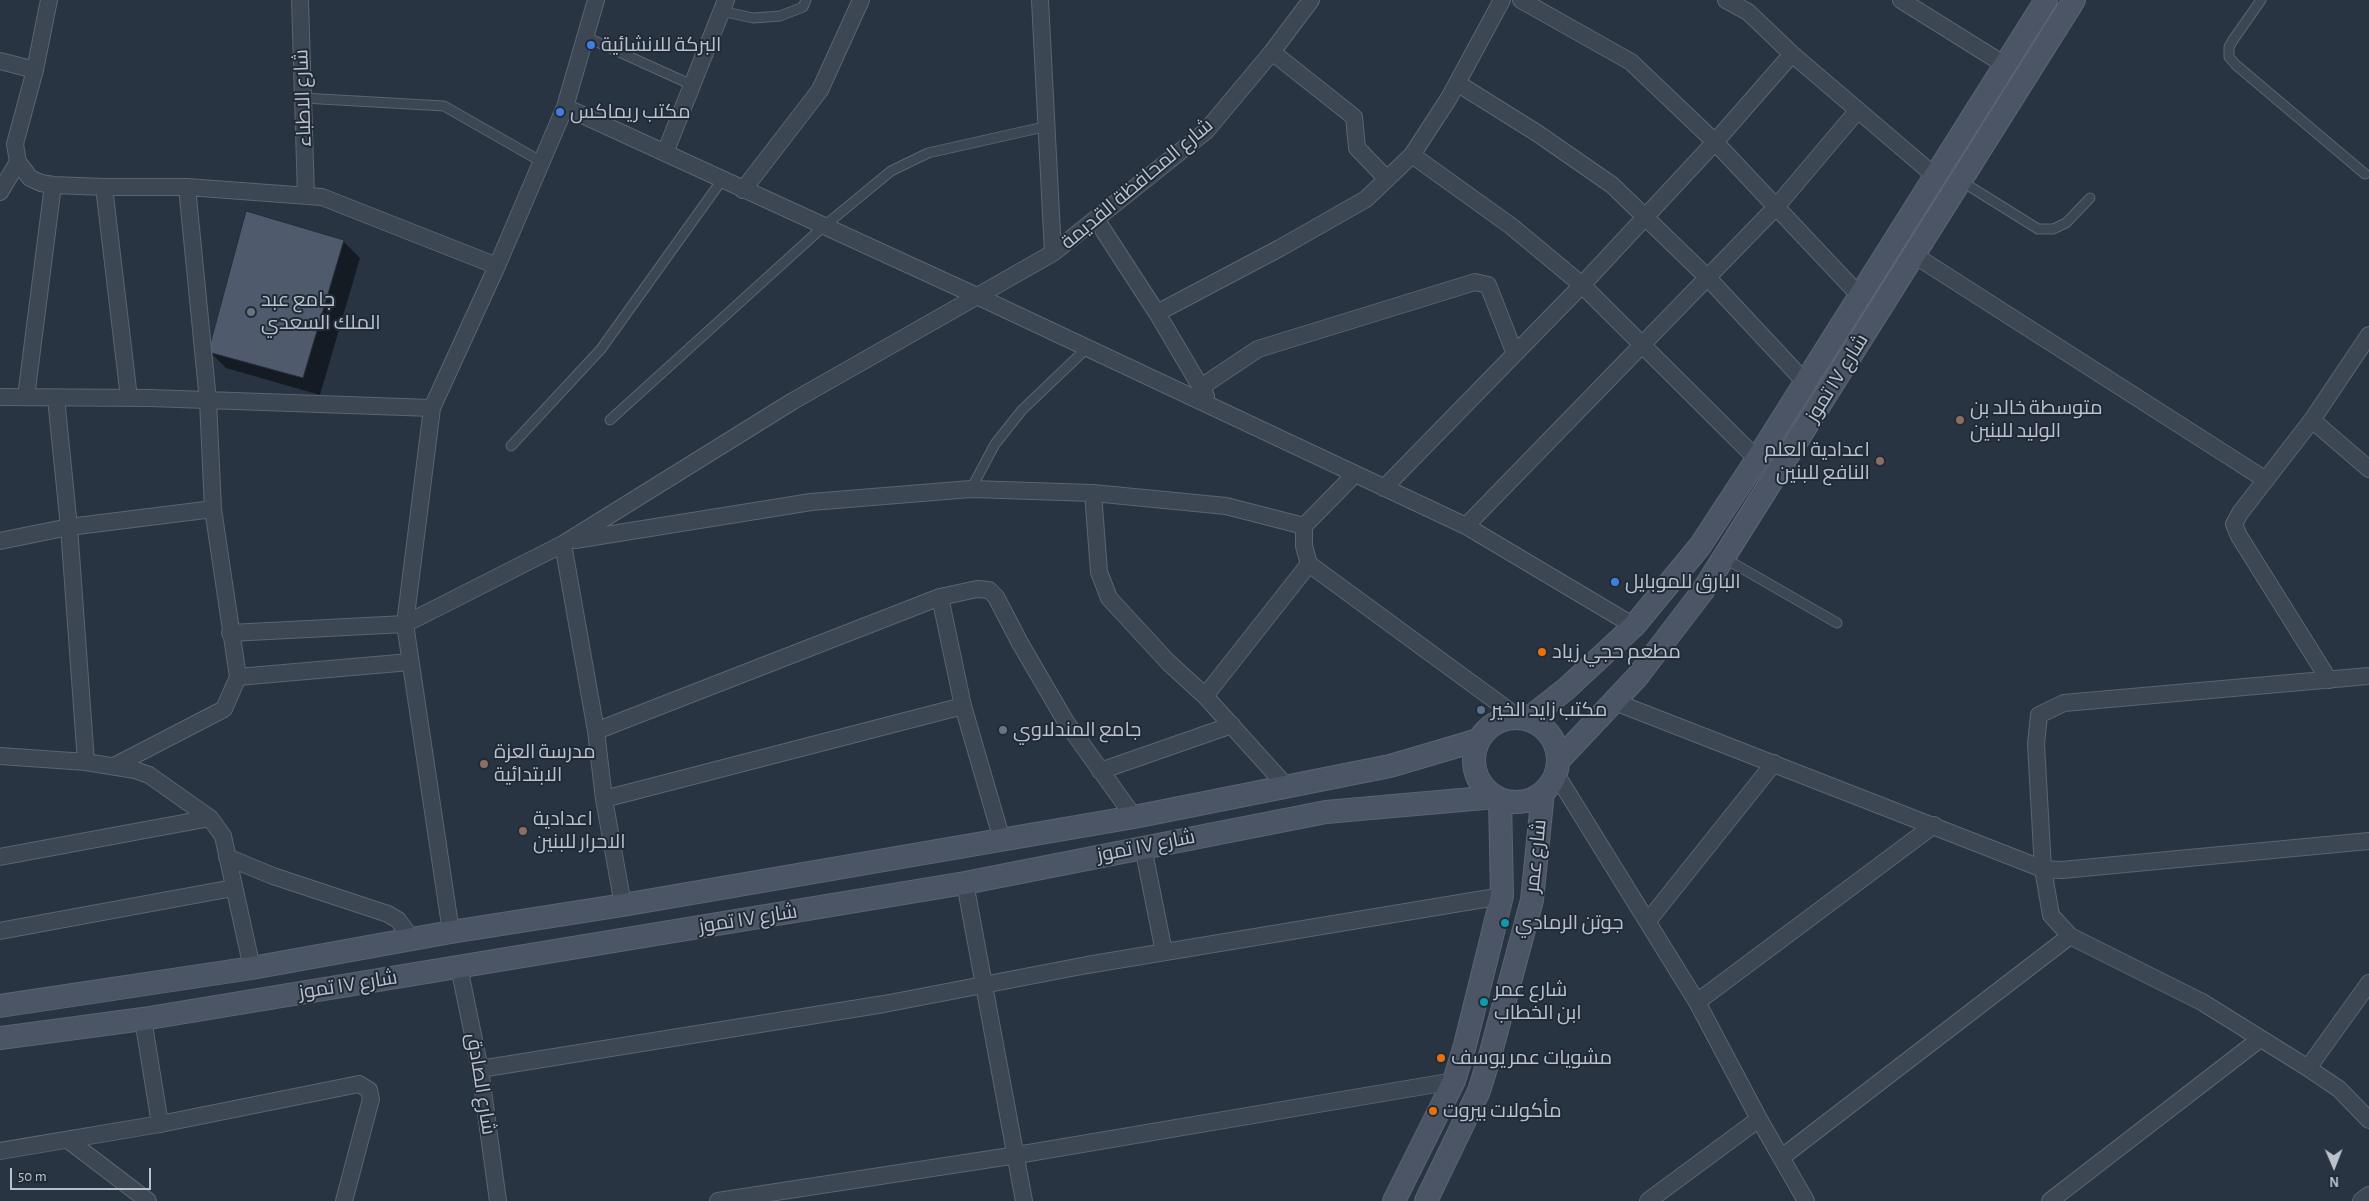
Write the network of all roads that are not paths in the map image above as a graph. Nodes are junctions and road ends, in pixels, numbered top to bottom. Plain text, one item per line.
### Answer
1 (49, 0) edge
2 (300, 0) edge
3 (596, 0) edge
4 (806, 0) edge
5 (861, 0) edge
6 (1040, 0) edge
7 (1311, 0) edge
8 (1502, 0) edge
9 (1521, 0) edge
10 (1726, 0) edge
11 (1901, 0) edge
12 (2046, 0) edge
13 (2074, 0) edge
14 (2261, 0) edge
15 (724, 6) edge
16 (586, 36) junction
17 (1272, 52) junction
18 (1792, 54) junction
19 (0, 61) edge
20 (2005, 65) junction
21 (35, 70) junction
22 (1457, 83) junction
23 (692, 85) junction
24 (303, 98) junction
25 (565, 107) junction
26 (1858, 110) junction
27 (1048, 126) junction
28 (1715, 142) junction
29 (8, 144) edge
30 (665, 153) junction
31 (1412, 155) junction
32 (18, 162) junction
33 (542, 162) junction
34 (2366, 174) dead end
35 (1935, 176) junction
36 (1387, 179) junction
37 (722, 180) junction
38 (1961, 180) junction
39 (53, 185) junction
40 (187, 187) junction
41 (104, 188) junction
42 (743, 190) junction
43 (0, 192) edge
44 (306, 196) junction
45 (2090, 198) dead end
46 (1776, 207) junction
47 (1645, 216) junction
48 (1096, 219) junction
49 (823, 227) junction
50 (1054, 253) junction
51 (1914, 254) junction
52 (498, 266) junction
53 (1708, 278) junction
54 (1582, 285) junction
55 (1860, 296) junction
56 (979, 297) junction
57 (1158, 313) junction
58 (2369, 334) edge
59 (1644, 344) junction
60 (1087, 348) junction
61 (1515, 354) junction
62 (1805, 382) junction
63 (1201, 387) junction
64 (0, 397) edge
65 (26, 397) junction
66 (56, 398) junction
67 (129, 398) junction
68 (208, 401) junction
69 (432, 408) junction
70 (1214, 408) junction
71 (610, 420) dead end
72 (2312, 420) junction
73 (511, 446) dead end
74 (1758, 459) junction
75 (2369, 469) edge
76 (1355, 474) junction
77 (2266, 480) junction
78 (1384, 488) junction
79 (971, 489) junction
80 (1093, 493) junction
81 (213, 509) junction
82 (1304, 526) junction
83 (1466, 526) junction
84 (69, 527) junction
85 (0, 542) edge
86 (565, 542) junction
87 (1724, 558) junction
88 (1309, 564) junction
89 (940, 597) junction
90 (1837, 623) dead end
91 (405, 624) junction
92 (1634, 626) junction
93 (230, 633) junction
94 (410, 662) junction
95 (238, 676) junction
96 (2369, 676) edge
97 (2329, 680) junction
98 (1205, 696) junction
99 (1615, 702) junction
100 (963, 706) junction
101 (1524, 719) junction
102 (1232, 725) junction
103 (596, 731) junction
104 (1478, 740) junction
105 (0, 756) edge
106 (86, 762) junction
107 (1774, 763) junction
108 (114, 766) junction
109 (1557, 768) junction
110 (1100, 771) junction
111 (1287, 787) junction
112 (1543, 792) junction
113 (1498, 798) junction
114 (604, 799) junction
115 (1134, 817) junction
116 (210, 818) junction
117 (1934, 825) junction
118 (1002, 840) junction
119 (2369, 840) edge
120 (1143, 847) junction
121 (227, 856) junction
122 (0, 858) edge
123 (2043, 869) junction
124 (965, 883) junction
125 (233, 888) junction
126 (1502, 896) junction
127 (623, 905) junction
128 (1648, 921) junction
129 (0, 931) edge
130 (451, 932) junction
131 (2070, 936) junction
132 (412, 939) junction
133 (1164, 952) junction
134 (459, 967) junction
135 (252, 968) junction
136 (2369, 983) edge
137 (985, 984) junction
138 (1697, 1002) junction
139 (0, 1006) edge
140 (143, 1019) junction
141 (0, 1038) edge
142 (2260, 1039) junction
143 (2308, 1068) junction
144 (480, 1069) junction
145 (1454, 1081) junction
146 (1759, 1119) junction
147 (2369, 1120) edge
148 (160, 1124) junction
149 (68, 1140) junction
150 (0, 1151) edge
151 (1017, 1155) junction
152 (1782, 1157) junction
153 (2369, 1195) edge
154 (148, 1201) edge
155 (344, 1201) edge
156 (498, 1201) edge
157 (718, 1201) edge
158 (1024, 1201) edge
159 (1394, 1201) edge
160 (1426, 1201) edge
161 (1649, 1201) edge
162 (1806, 1201) edge
163 (2050, 1201) edge
164 (2361, 1201) edge

1 - 21 street
2 - 24 street, شارع الاطباء
3 - 16 street
4 - 15 lane
5 - 42 street
6 - 27 street
7 - 17 street, شارع المحافظة القديمة
8 - 22 street
9 - 28 street
10 - 18 street
11 - 20 street
12 - 20 main road, شارع ١٧ تموز
13 - 38 main road, شارع ١٧ تموز
14 - 34 lane
15 - 23 street
16 - 23 lane
16 - 25 street
17 - 36 street
17 - 48 street, شارع المحافظة القديمة
18 - 26 street
18 - 28 street
19 - 21 street
20 - 35 main road, شارع ١٧ تموز
21 - 29 street
22 - 31 street
22 - 47 street
23 - 30 street
24 - 33 lane
24 - 44 street, شارع الاطباء
25 - 30 street
25 - 33 street
26 - 35 street
26 - 46 street
27 - 49 lane
27 - 50 street
28 - 46 street
28 - 47 street
29 - 32 street
30 - 37 street
31 - 36 street
31 - 54 street
32 - 39 street
32 - 43 street
33 - 52 street
35 - 55 main road, شارع ١٧ تموز
36 - 57 street
37 - 42 street
37 - 73 lane
38 - 45 lane
38 - 51 main road, شارع ١٧ تموز
39 - 41 street
39 - 65 street
40 - 41 street
40 - 44 street
40 - 68 street
41 - 67 street
42 - 49 street
44 - 52 street
46 - 53 street
46 - 55 street
47 - 53 street
47 - 54 street
48 - 50 street, شارع المحافظة القديمة
48 - 57 street
49 - 56 street
49 - 71 lane
50 - 56 street, شارع المحافظة القديمة
51 - 77 street
51 - 87 main road, شارع ١٧ تموز
52 - 69 street
53 - 59 street
53 - 62 street
54 - 59 street
54 - 61 street
55 - 62 main road, شارع ١٧ تموز
56 - 60 street
56 - 86 street, شارع المحافظة القديمة
57 - 63 street
58 - 72 street
59 - 74 street
59 - 83 street
60 - 70 street
60 - 79 lane
61 - 63 street
61 - 78 street
62 - 74 main road, شارع ١٧ تموز
63 - 70 street
64 - 65 street
65 - 66 street
66 - 67 street
66 - 84 street
67 - 68 street
68 - 69 street
68 - 81 street
69 - 91 street
70 - 76 street
72 - 75 street
72 - 77 street
74 - 92 main road, شارع ١٧ تموز
76 - 78 street
76 - 82 street
77 - 97 street
78 - 83 street
79 - 80 street
79 - 86 street
80 - 82 street
80 - 98 street
81 - 84 street
81 - 93 street
82 - 88 street
83 - 92 street
84 - 85 street
84 - 106 street
86 - 91 street
86 - 103 street
87 - 90 lane
87 - 99 main road, شارع ١٧ تموز
88 - 98 street
88 - 101 street
89 - 100 street
89 - 103 street
89 - 110 street
91 - 93 street
91 - 94 street
92 - 101 main road, شارع ١٧ تموز
93 - 95 street
94 - 95 street
94 - 130 street
95 - 108 street
96 - 97 street
97 - 123 street
98 - 102 street
99 - 107 street
99 - 109 main road, شارع ١٧ تموز
100 - 114 street
100 - 118 street
101 - 104 main road
101 - 109 main road
102 - 110 street
102 - 111 street
103 - 114 street
104 - 111 main road, شارع ١٧ تموز
104 - 113 main road
105 - 106 street
106 - 108 street
107 - 117 street
107 - 128 street
108 - 116 street
109 - 112 main road
109 - 128 street
110 - 115 street
111 - 115 main road, شارع ١٧ تموز
112 - 113 main road
112 - 160 main road, شارع عمر
113 - 120 main road, شارع ١٧ تموز
113 - 126 main road, شارع عمر
114 - 127 street
115 - 118 main road, شارع ١٧ تموز
116 - 121 street
116 - 122 street
117 - 123 street
117 - 138 street
118 - 127 main road, شارع ١٧ تموز
119 - 123 street
120 - 124 main road, شارع ١٧ تموز
120 - 133 street
121 - 125 street
121 - 132 street
123 - 131 street
124 - 134 main road, شارع ١٧ تموز
124 - 137 street
125 - 129 street
125 - 135 street
126 - 133 street
126 - 145 main road, شارع عمر
127 - 130 main road, شارع ١٧ تموز
128 - 138 street
130 - 132 main road, شارع ١٧ تموز
131 - 142 street
131 - 152 street
132 - 135 main road, شارع ١٧ تموز
133 - 137 street
134 - 140 main road, شارع ١٧ تموز
134 - 144 street, شارع الصادق
135 - 139 main road, شارع ١٧ تموز
136 - 143 street
137 - 144 street
137 - 151 street
138 - 146 street
140 - 141 main road, شارع ١٧ تموز
140 - 148 street
142 - 143 street
142 - 163 street
143 - 147 street
144 - 156 street, شارع الصادق
145 - 151 street
145 - 159 main road, شارع عمر
146 - 152 street
146 - 161 street
148 - 149 street
148 - 155 street
149 - 150 street
149 - 154 street
151 - 157 street
151 - 158 street
152 - 162 street
153 - 164 street

